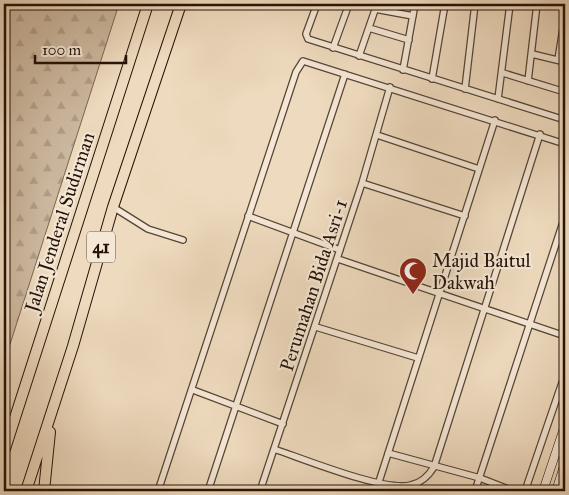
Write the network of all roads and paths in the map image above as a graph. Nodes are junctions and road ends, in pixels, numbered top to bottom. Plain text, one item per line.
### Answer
1 (148, 4) edge
2 (181, 4) edge
3 (316, 4) edge
4 (349, 4) edge
5 (416, 4) edge
6 (445, 4) edge
7 (475, 4) edge
8 (510, 4) edge
9 (537, 4) edge
10 (376, 6) edge
11 (413, 16) junction
12 (565, 16) edge
13 (369, 28) junction
14 (409, 40) junction
15 (562, 43) edge
16 (333, 48) junction
17 (532, 54) junction
18 (359, 56) junction
19 (558, 60) junction
20 (565, 62) edge
21 (403, 70) junction
22 (503, 73) junction
23 (345, 74) junction
24 (432, 79) junction
25 (528, 80) junction
26 (390, 87) junction
27 (465, 89) junction
28 (565, 92) edge
29 (498, 99) junction
30 (495, 120) junction
31 (565, 120) edge
32 (540, 134) junction
33 (377, 135) junction
34 (565, 144) edge
35 (480, 170) junction
36 (362, 183) junction
37 (113, 207) junction
38 (248, 216) junction
39 (465, 216) junction
40 (565, 216) edge
41 (294, 231) junction
42 (183, 240) dead end
43 (340, 250) junction
44 (338, 259) junction
45 (440, 294) junction
46 (485, 308) junction
47 (529, 324) junction
48 (316, 327) junction
49 (565, 336) edge
50 (418, 358) junction
51 (565, 374) edge
52 (193, 390) junction
53 (56, 396) junction
54 (236, 407) junction
55 (283, 424) junction
56 (565, 425) edge
57 (274, 449) junction
58 (4, 452) edge
59 (388, 453) junction
60 (565, 463) edge
61 (434, 466) junction
62 (480, 478) junction
63 (379, 483) junction
64 (26, 491) edge
65 (44, 491) edge
66 (158, 491) edge
67 (208, 491) edge
68 (260, 491) edge
69 (376, 491) edge
70 (475, 491) edge
71 (513, 491) edge
72 (525, 491) edge
73 (543, 491) edge
74 (556, 491) edge

1 - 58 highway, Jalan Jenderal Sudirman / 41
2 - 37 highway, 41
3 - 16 street
4 - 16 street
5 - 11 street
6 - 24 street
7 - 27 street
8 - 22 street
9 - 17 street
10 - 11 street
10 - 13 street
11 - 14 street
12 - 15 street
13 - 14 street
13 - 18 street
14 - 21 street
15 - 19 street
16 - 18 street
17 - 19 street
17 - 25 street
18 - 21 street
19 - 20 street
21 - 24 street
22 - 25 street
22 - 29 street
23 - 26 street
23 - 38 street
23 - 41 street
24 - 27 street
25 - 28 street
26 - 30 street
26 - 33 street, Perumahan Bida Asri-1
27 - 29 street
29 - 31 street
30 - 32 street
30 - 35 street
32 - 34 street
32 - 46 street
33 - 35 street
33 - 36 street, Perumahan Bida Asri-1
35 - 39 street
36 - 39 street
36 - 43 street, Perumahan Bida Asri-1
37 - 42 street
37 - 53 highway, 41
38 - 41 street
38 - 52 street
39 - 45 street
40 - 47 street
41 - 43 street
41 - 54 street
43 - 44 street, Perumahan Bida Asri-1
44 - 45 street
44 - 48 street, Perumahan Bida Asri-1
45 - 46 street
45 - 50 street
46 - 47 street
46 - 61 street
47 - 49 street
47 - 62 street
48 - 50 street
48 - 55 street, Perumahan Bida Asri-1
50 - 59 street
51 - 72 street
52 - 54 street
52 - 66 street
53 - 64 highway, 41
53 - 65 highway
54 - 55 street
54 - 67 street
55 - 57 street, Perumahan Bida Asri-1
56 - 73 main road
57 - 63 street
57 - 68 street, Perumahan Bida Asri-1
59 - 61 street
59 - 63 street
60 - 74 main road
61 - 62 street
61 - 63 street
62 - 70 street
62 - 71 street
63 - 69 street

